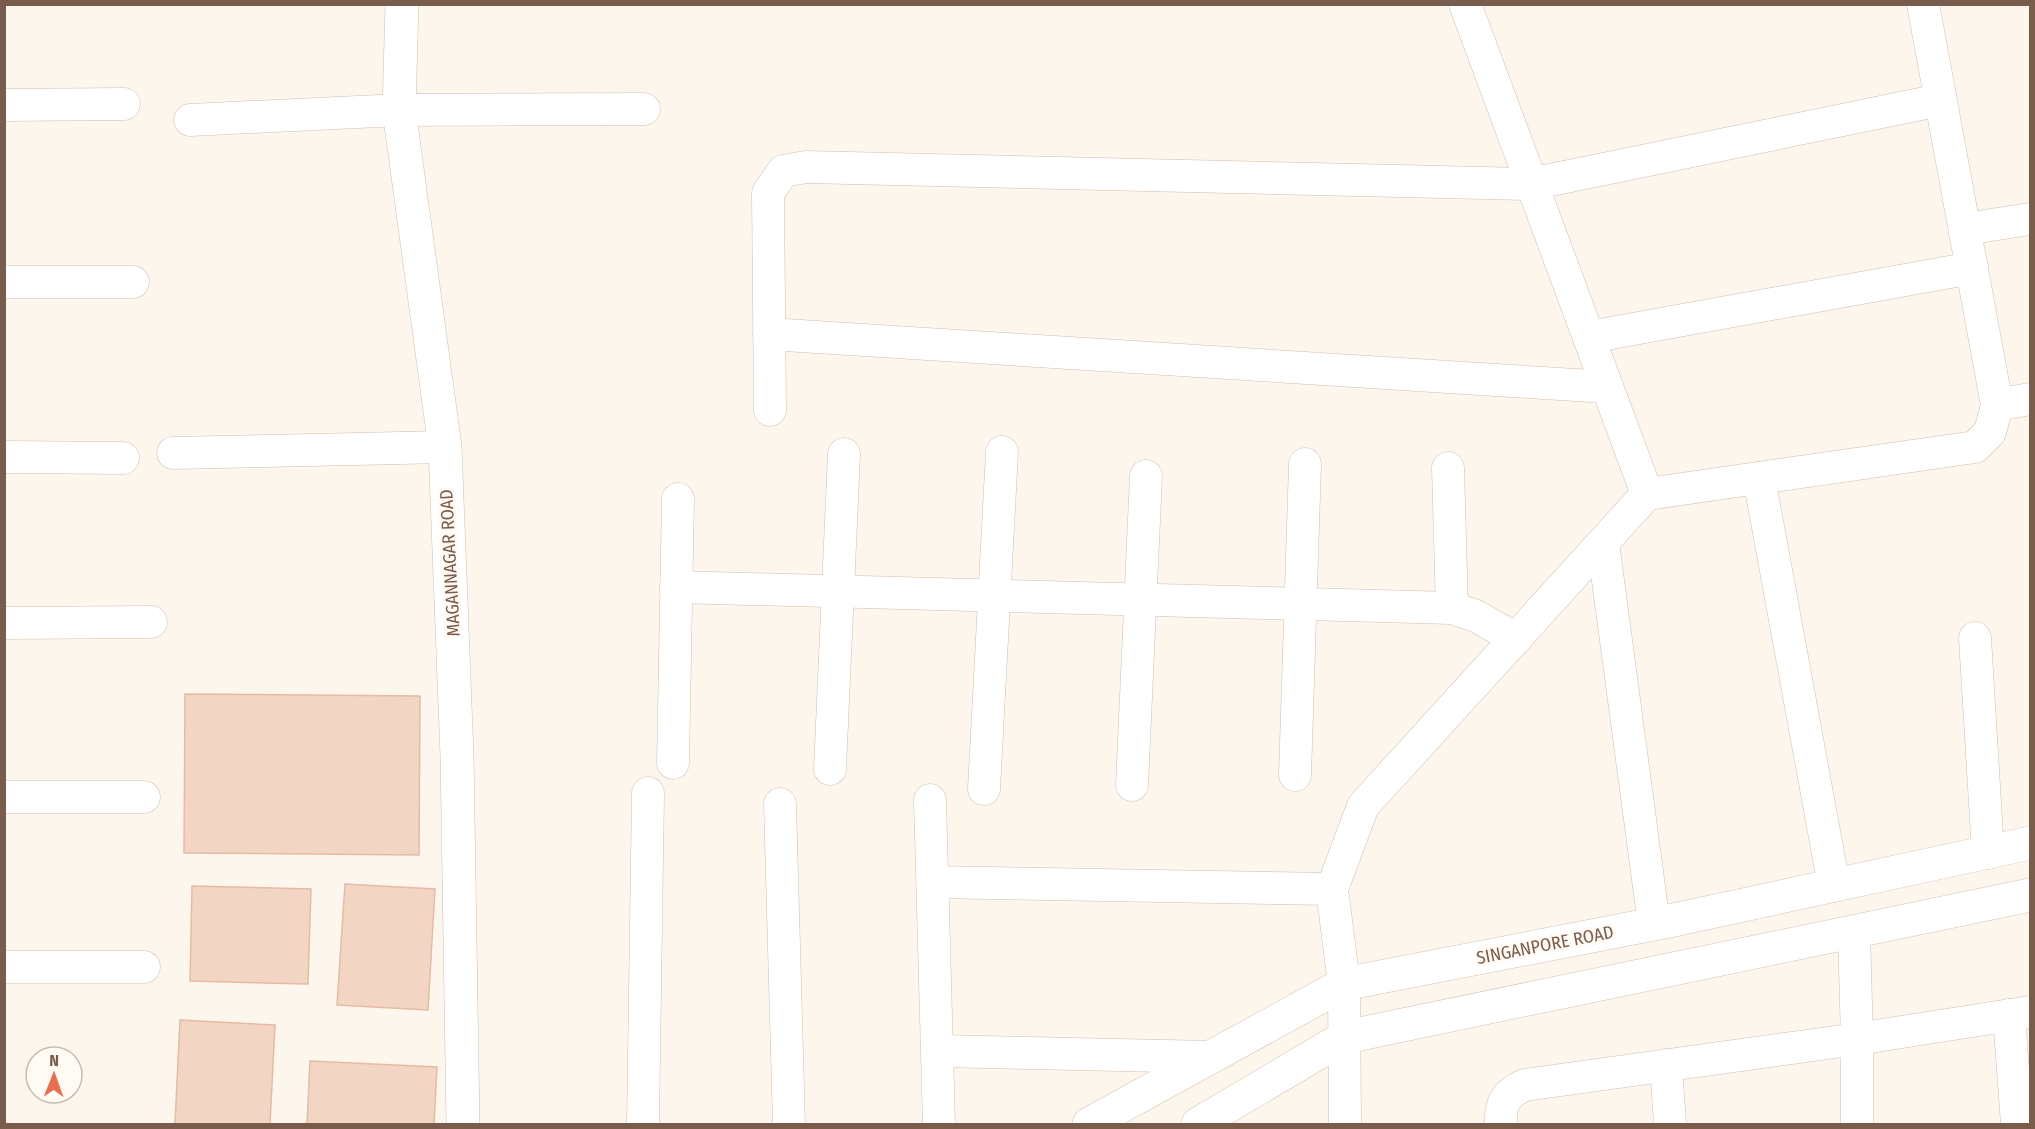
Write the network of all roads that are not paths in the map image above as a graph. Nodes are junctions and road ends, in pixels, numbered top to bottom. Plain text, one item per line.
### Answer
1 (402, 4) edge
2 (1465, 4) edge
3 (1923, 4) edge
4 (1940, 100) junction
5 (124, 104) dead end
6 (4, 105) edge
7 (644, 109) dead end
8 (399, 110) junction
9 (190, 120) dead end
10 (1532, 184) junction
11 (2031, 219) edge
12 (1965, 229) junction
13 (1972, 268) junction
14 (4, 282) edge
15 (133, 282) dead end
16 (769, 334) junction
17 (1589, 337) junction
18 (1607, 387) junction
19 (2031, 399) edge
20 (1997, 405) junction
21 (770, 410) dead end
22 (445, 447) junction
23 (1002, 452) dead end
24 (173, 453) dead end
25 (844, 454) dead end
26 (4, 458) edge
27 (123, 458) dead end
28 (1305, 464) dead end
29 (1448, 468) dead end
30 (1146, 476) dead end
31 (1759, 478) junction
32 (1647, 494) junction
33 (678, 499) dead end
34 (1603, 543) junction
35 (676, 587) junction
36 (838, 592) junction
37 (994, 596) junction
38 (1141, 600) junction
39 (1300, 604) junction
40 (1452, 608) junction
41 (151, 622) dead end
42 (4, 623) edge
43 (1516, 639) junction
44 (1975, 639) dead end
45 (673, 763) dead end
46 (830, 769) dead end
47 (1295, 775) dead end
48 (1132, 785) dead end
49 (984, 789) dead end
50 (648, 793) dead end
51 (4, 797) edge
52 (144, 797) dead end
53 (930, 800) dead end
54 (780, 804) dead end
55 (2031, 843) edge
56 (1988, 853) junction
57 (933, 882) junction
58 (1833, 886) junction
59 (1332, 888) junction
60 (2031, 895) edge
61 (1654, 924) junction
62 (1854, 931) junction
63 (4, 967) edge
64 (144, 967) dead end
65 (1344, 984) junction
66 (2020, 1014) edge
67 (1345, 1037) junction
68 (1857, 1039) junction
69 (938, 1051) junction
70 (1212, 1057) junction
71 (1666, 1065) junction
72 (463, 1125) edge
73 (644, 1125) edge
74 (789, 1125) edge
75 (939, 1125) edge
76 (1089, 1125) edge
77 (1198, 1125) edge
78 (1345, 1125) edge
79 (1501, 1125) edge
80 (1670, 1125) edge
81 (1857, 1125) edge
82 (2017, 1125) edge

1 - 8 main road, MAGANNAGAR ROAD
2 - 10 street
3 - 4 street
4 - 10 street
4 - 12 street
5 - 6 street
7 - 8 street
8 - 9 street
8 - 22 main road, MAGANNAGAR ROAD
10 - 16 street
10 - 17 street
11 - 12 street
12 - 13 street
13 - 17 street
13 - 20 street
14 - 15 street
16 - 18 street
16 - 21 street
17 - 18 street
18 - 32 street
19 - 20 street
20 - 31 street
22 - 24 street
22 - 72 main road, MAGANNAGAR ROAD
23 - 37 street
25 - 36 street
26 - 27 street
28 - 39 street
29 - 40 street
30 - 38 street
31 - 32 street
31 - 58 street
32 - 34 street
33 - 35 street
34 - 43 street
34 - 61 street
35 - 36 street
35 - 45 street
36 - 37 street
36 - 46 street
37 - 38 street
37 - 49 street
38 - 39 street
38 - 48 street
39 - 40 street
39 - 47 street
40 - 43 street
41 - 42 street
43 - 59 street
44 - 56 street
50 - 73 street
51 - 52 street
53 - 57 street
54 - 74 street
55 - 56 main road, SINGANPORE ROAD
56 - 58 main road, SINGANPORE ROAD
57 - 59 street
57 - 69 street
58 - 61 main road, SINGANPORE ROAD
59 - 65 street
60 - 62 main road
61 - 65 main road, SINGANPORE ROAD
62 - 67 main road
62 - 68 street
63 - 64 street
65 - 67 street
65 - 70 main road, SINGANPORE ROAD
66 - 68 street
66 - 82 street
67 - 77 main road
67 - 78 street
68 - 71 street
68 - 81 street
69 - 70 street
69 - 75 street
70 - 76 main road, SINGANPORE ROAD
71 - 79 street
71 - 80 street

